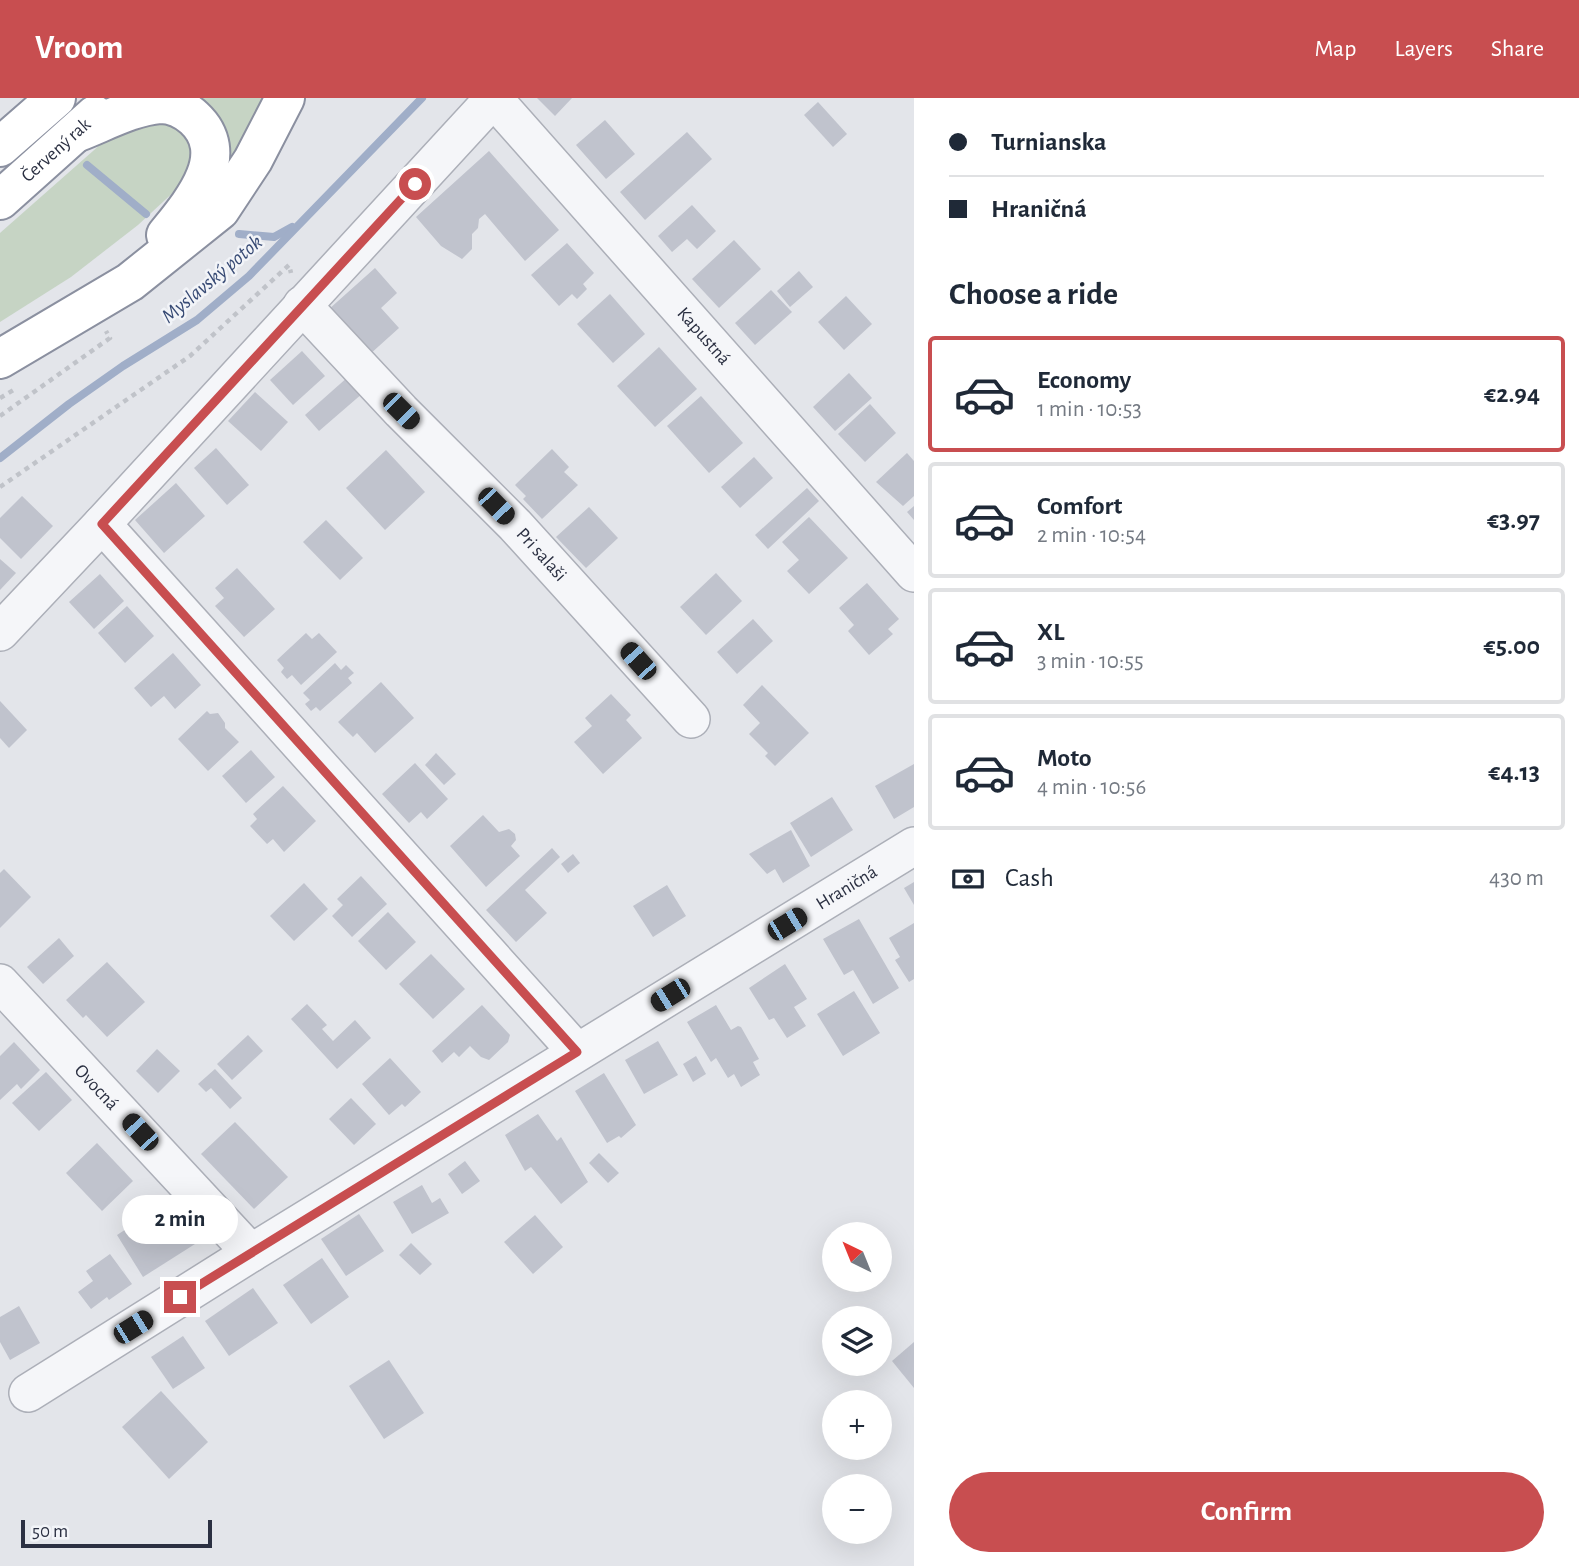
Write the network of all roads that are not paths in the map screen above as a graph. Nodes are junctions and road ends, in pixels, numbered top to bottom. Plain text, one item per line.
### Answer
1 (56, 98) edge
2 (113, 98) edge
3 (285, 98) edge
4 (493, 98) edge
5 (78, 132) junction
6 (0, 147) edge
7 (0, 200) edge
8 (130, 282) junction
9 (302, 305) junction
10 (0, 359) edge
11 (102, 524) junction
12 (914, 573) edge
13 (0, 632) edge
14 (691, 719) dead end
15 (914, 846) edge
16 (0, 983) edge
17 (577, 1052) junction
18 (251, 1253) junction
19 (28, 1392) dead end

1 - 6 highway, Červený rak
2 - 5 highway, Červený rak
3 - 8 highway
4 - 9 street
4 - 12 street, Kapustná
5 - 7 highway, Červený rak
5 - 8 highway
8 - 10 highway
9 - 11 street
9 - 14 street, Pri salaši
11 - 13 street
11 - 17 street
15 - 17 street, Hraničná
16 - 18 street, Ovocná
17 - 18 street, Hraničná
18 - 19 street, Hraničná

